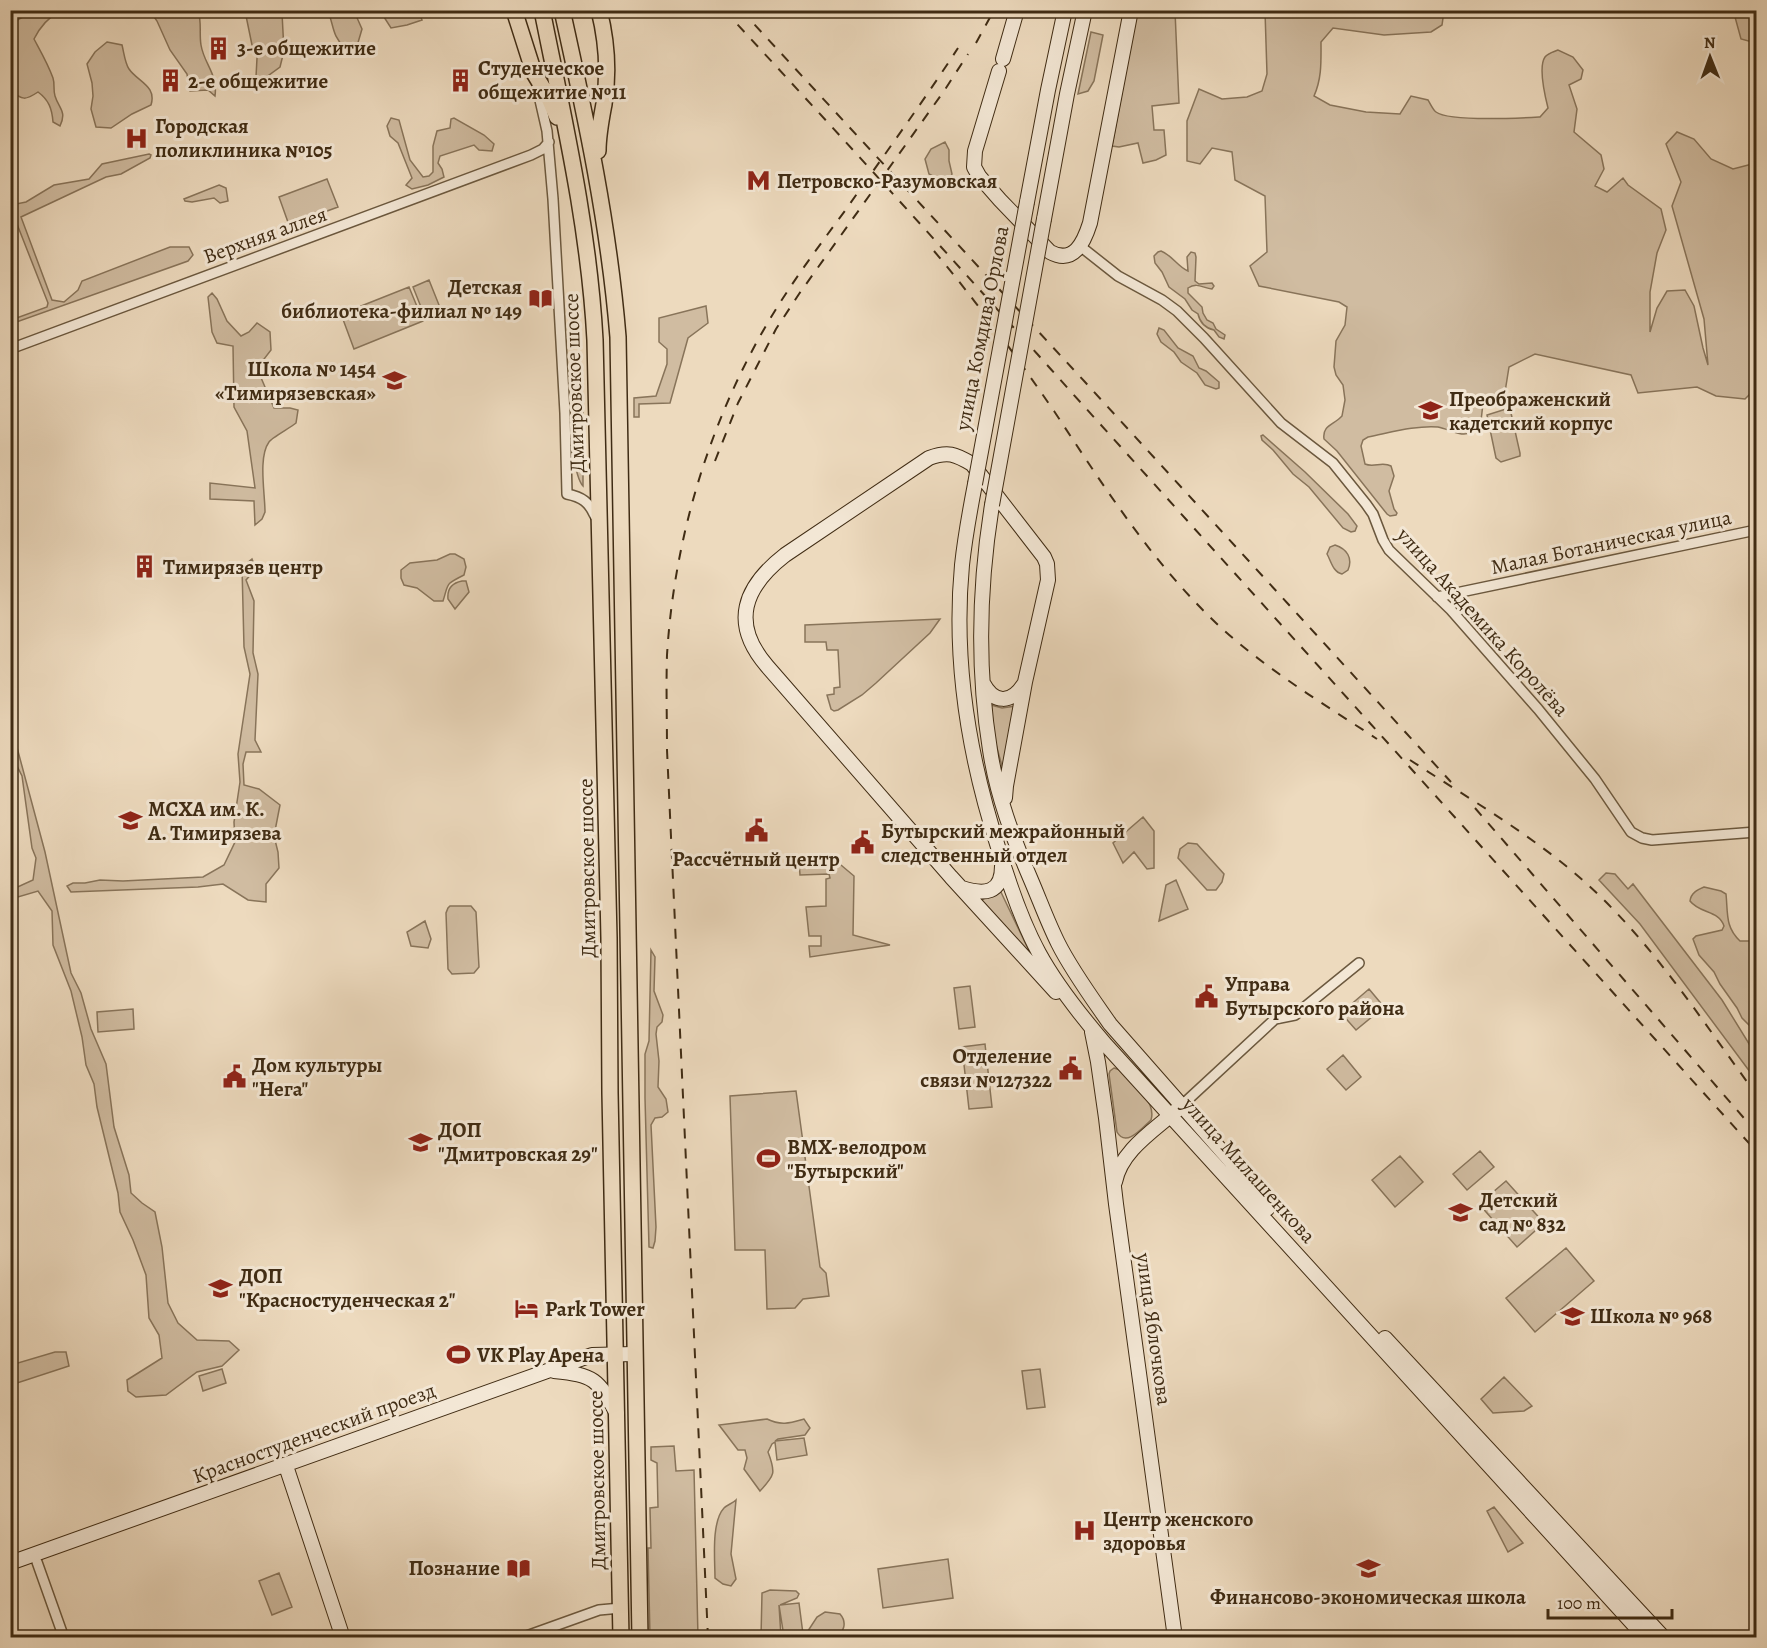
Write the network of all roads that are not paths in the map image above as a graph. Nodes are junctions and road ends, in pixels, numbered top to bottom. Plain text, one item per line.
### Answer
1 (514, 10) edge
2 (542, 10) edge
3 (562, 10) edge
4 (599, 10) edge
5 (1017, 10) edge
6 (1065, 10) edge
7 (1085, 10) edge
8 (1131, 10) edge
9 (534, 73) junction
10 (549, 142) junction
11 (570, 147) junction
12 (531, 155) junction
13 (550, 160) junction
14 (597, 178) junction
15 (1080, 246) junction
16 (10, 349) edge
17 (599, 524) junction
18 (1756, 531) edge
19 (1437, 597) junction
20 (982, 654) joint
21 (961, 655) joint
22 (1025, 682) junction
23 (983, 683) junction
24 (1008, 824) junction
25 (1756, 832) edge
26 (1002, 861) junction
27 (961, 888) junction
28 (1359, 963) dead end
29 (1086, 1021) junction
30 (1120, 1035) junction
31 (1106, 1045) junction
32 (1098, 1062) junction
33 (1182, 1106) junction
34 (1171, 1116) junction
35 (1108, 1135) junction
36 (1137, 1145) junction
37 (1114, 1187) junction
38 (615, 1354) junction
39 (634, 1354) junction
40 (549, 1371) junction
41 (617, 1414) junction
42 (286, 1466) junction
43 (37, 1562) dead end
44 (10, 1563) edge
45 (621, 1608) junction
46 (64, 1638) edge
47 (343, 1638) edge
48 (521, 1638) edge
49 (621, 1638) edge
50 (640, 1638) edge
51 (1175, 1638) edge
52 (1646, 1638) edge
53 (1664, 1638) edge

1 - 9 main road
2 - 11 main road, Дмитровское шоссе
3 - 14 main road
4 - 14 main road
5 - 15 main road
6 - 21 main road, улица Комдива Орлова, bridge
7 - 20 main road, улица Комдива Орлова, bridge
8 - 15 main road
9 - 10 street
9 - 11 main road
10 - 12 street, Верхняя аллея
10 - 13 street
11 - 17 main road, Дмитровское шоссе
12 - 13 street
12 - 16 street, Верхняя аллея
13 - 17 street
14 - 39 main road, Дмитровское шоссе
15 - 19 street, улица Академика Королёва
17 - 38 main road, Дмитровское шоссе
18 - 19 street, Малая Ботаническая улица
19 - 25 street, улица Академика Королёва
20 - 23 main road, улица Милашенкова
21 - 26 main road, улица Милашенкова
22 - 23 main road
22 - 24 main road
22 - 27 main road
23 - 24 main road, улица Милашенкова
24 - 30 main road, улица Милашенкова
26 - 27 main road
26 - 29 main road, улица Милашенкова
27 - 29 main road
28 - 33 street
29 - 31 main road, улица Милашенкова
29 - 32 main road, улица Яблочкова
30 - 31 main road
30 - 33 main road, улица Милашенкова
31 - 32 main road
31 - 34 main road, улица Милашенкова
32 - 35 main road, улица Яблочкова
33 - 34 main road
33 - 53 main road, улица Милашенкова
34 - 36 main road
34 - 52 main road, улица Милашенкова
35 - 36 main road
35 - 37 main road, улица Яблочкова
36 - 37 main road
37 - 51 main road, улица Яблочкова
38 - 39 main road, Красностуденческий проезд
38 - 40 main road, Красностуденческий проезд
38 - 41 main road, Дмитровское шоссе
39 - 50 main road, Дмитровское шоссе
40 - 41 main road
40 - 42 main road, Красностуденческий проезд
41 - 45 main road, Дмитровское шоссе
42 - 44 main road, Красностуденческий проезд
42 - 47 main road
43 - 46 street
45 - 48 street
45 - 49 main road, Дмитровское шоссе

